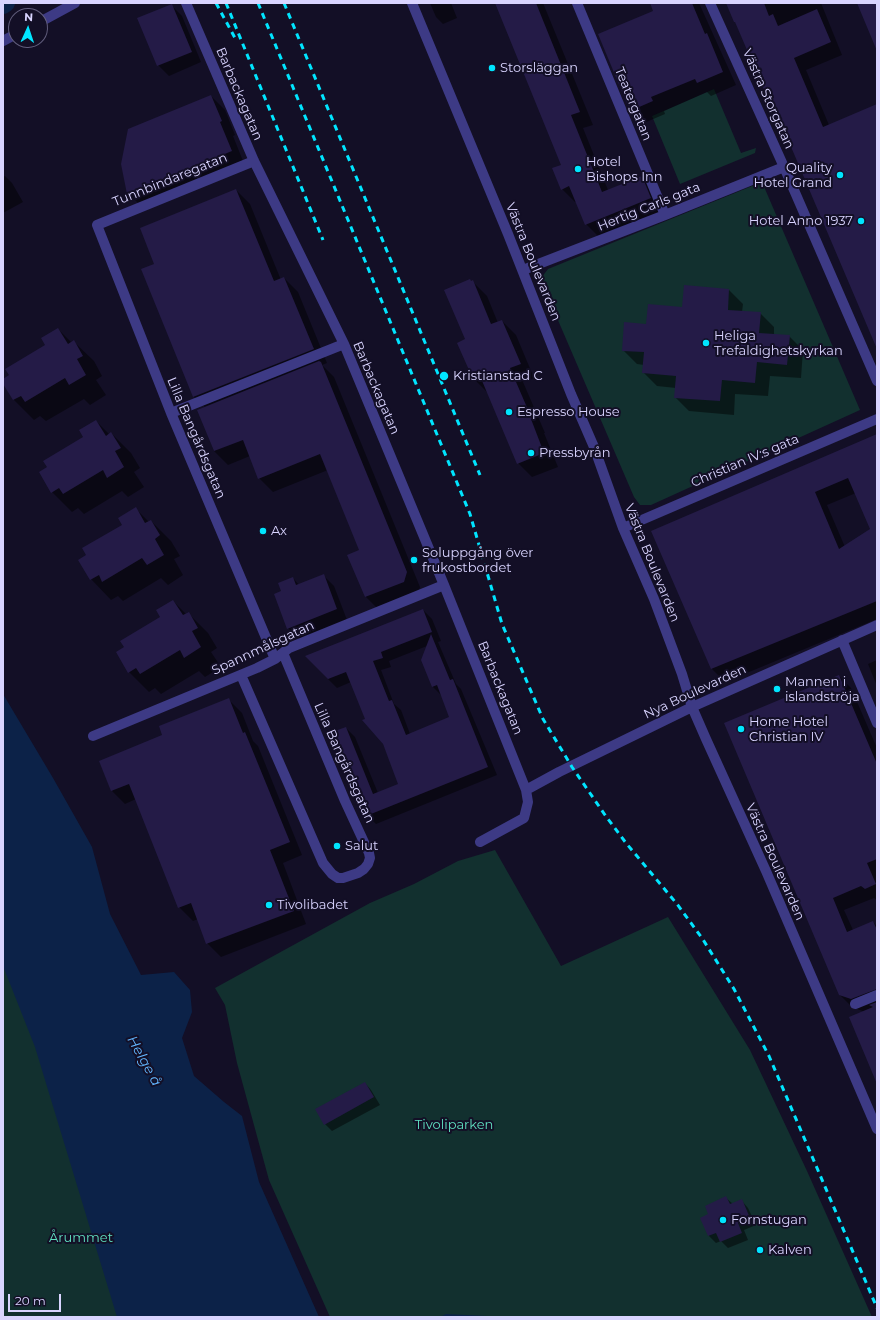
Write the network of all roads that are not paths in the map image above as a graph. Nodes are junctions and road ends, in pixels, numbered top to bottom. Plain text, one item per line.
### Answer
1 (75, 3) edge
2 (186, 3) edge
3 (412, 3) edge
4 (577, 3) edge
5 (710, 3) edge
6 (48, 18) edge
7 (254, 160) junction
8 (784, 167) junction
9 (665, 215) junction
10 (96, 225) joint
11 (523, 270) junction
12 (344, 344) junction
13 (877, 381) edge
14 (171, 413) junction
15 (877, 419) edge
16 (623, 528) junction
17 (444, 585) junction
18 (877, 625) edge
19 (842, 640) junction
20 (279, 656) junction
21 (242, 675) junction
22 (692, 707) junction
23 (877, 723) edge
24 (93, 736) dead end
25 (526, 790) junction
26 (480, 842) dead end
27 (877, 995) edge
28 (855, 1004) dead end
29 (877, 1128) edge

1 - 6 street
2 - 7 street, Barbackagatan
3 - 11 street, Västra Boulevarden
4 - 9 street, Teatergatan
5 - 8 street, Västra Storgatan
7 - 10 street, Tunnbindaregatan
7 - 12 street, Barbackagatan
8 - 9 street, Hertig Carls gata
8 - 13 street, Västra Storgatan
9 - 11 street, Hertig Carls gata
10 - 14 street, Lilla Bangårdsgatan
11 - 16 street, Västra Boulevarden
12 - 14 street
12 - 17 street, Barbackagatan
14 - 20 street, Lilla Bangårdsgatan
15 - 16 street, Christian IV:s gata
16 - 22 street, Västra Boulevarden
17 - 20 street, Spannmålsgatan
17 - 25 street, Barbackagatan
18 - 19 street, Nya Boulevarden
19 - 22 street, Nya Boulevarden
19 - 23 street
20 - 21 street, Spannmålsgatan
20 - 21 street, Lilla Bangårdsgatan
21 - 24 street, Spannmålsgatan
22 - 25 street, Nya Boulevarden
22 - 29 street, Västra Boulevarden
25 - 26 street
27 - 28 street

